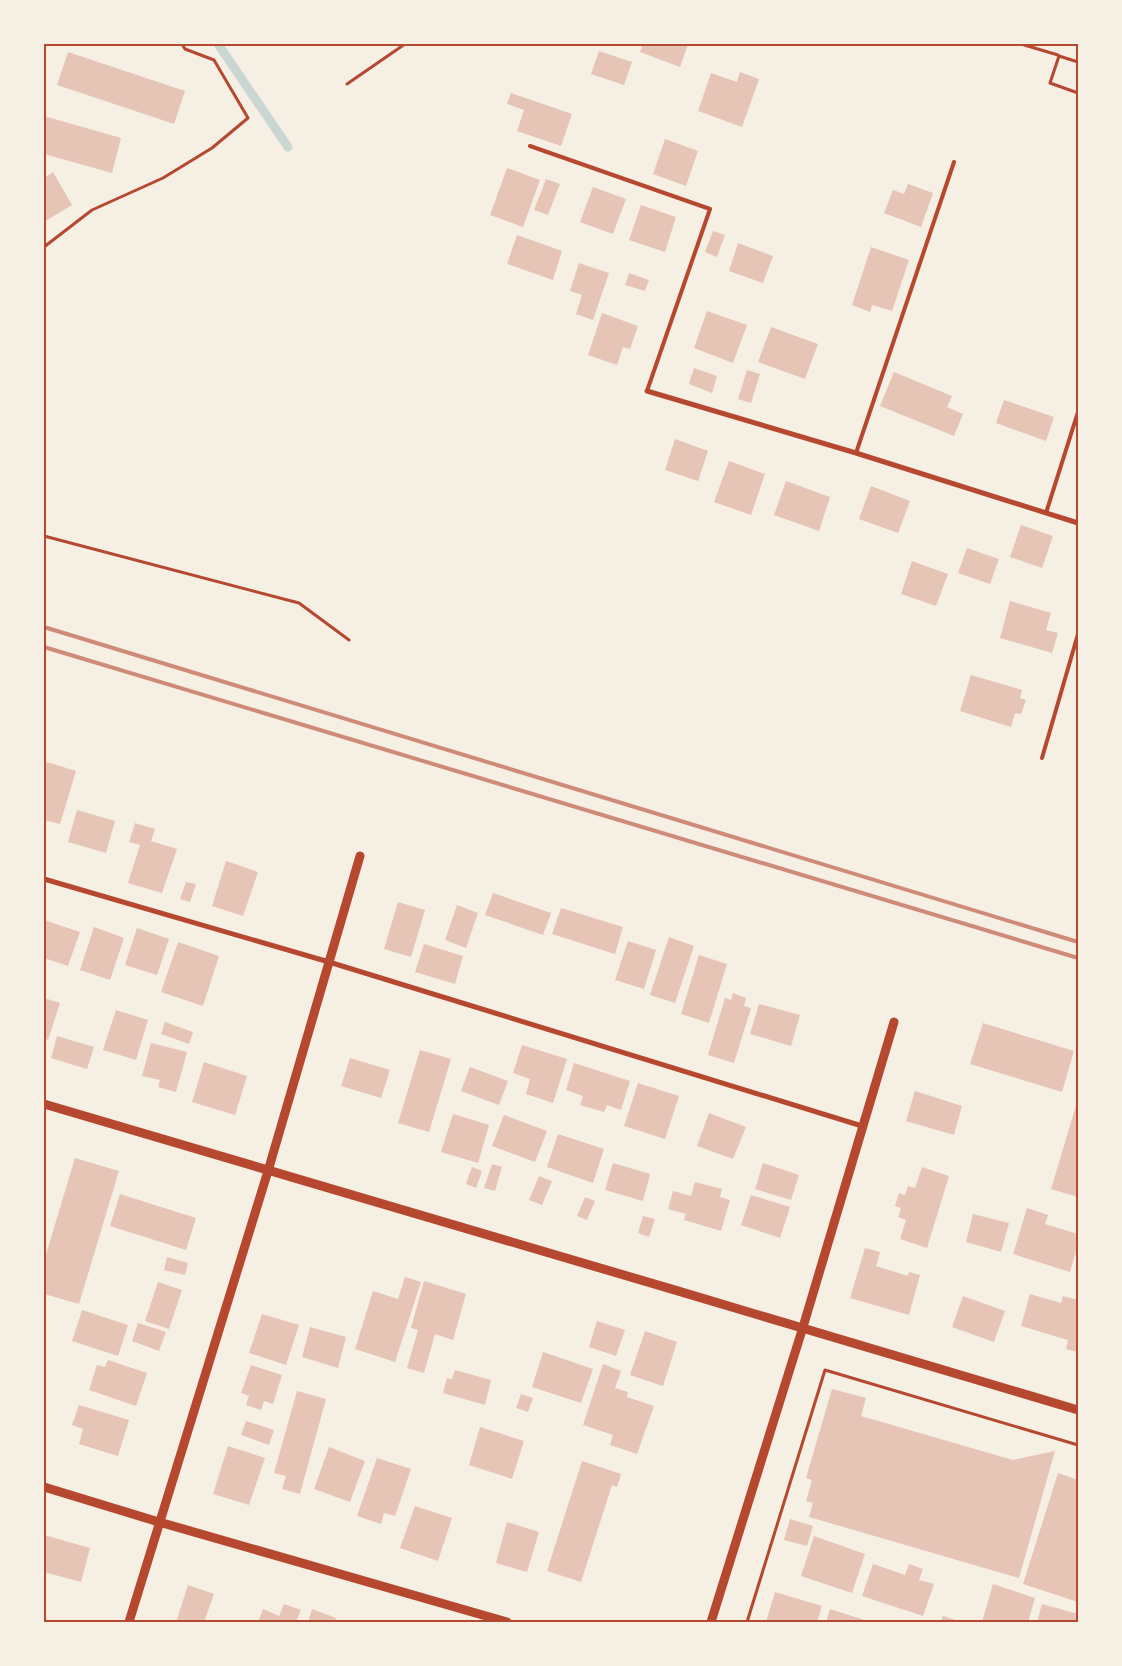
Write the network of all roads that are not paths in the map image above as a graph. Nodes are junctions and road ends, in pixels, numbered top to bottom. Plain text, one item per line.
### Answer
1 (530, 146) dead end
2 (954, 162) dead end
3 (647, 391) joint
4 (1078, 412) edge
5 (856, 453) junction
6 (1046, 513) junction
7 (1078, 523) edge
8 (1078, 634) edge
9 (1042, 758) dead end
10 (360, 856) dead end
11 (44, 879) edge
12 (329, 962) junction
13 (894, 1022) dead end
14 (44, 1104) edge
15 (862, 1126) junction
16 (268, 1171) junction
17 (803, 1327) junction
18 (1078, 1410) edge
19 (44, 1487) edge
20 (159, 1522) junction
21 (129, 1622) edge
22 (507, 1622) edge
23 (711, 1622) edge

1 - 3 lane
2 - 5 lane
3 - 5 street
4 - 6 lane
5 - 6 street
6 - 7 street
8 - 9 lane
10 - 12 street
11 - 12 street
12 - 15 street
12 - 16 street
13 - 15 street
14 - 16 street
15 - 17 street
16 - 17 street
16 - 20 street
17 - 18 street
17 - 23 street
19 - 20 street
20 - 21 street
20 - 22 street

